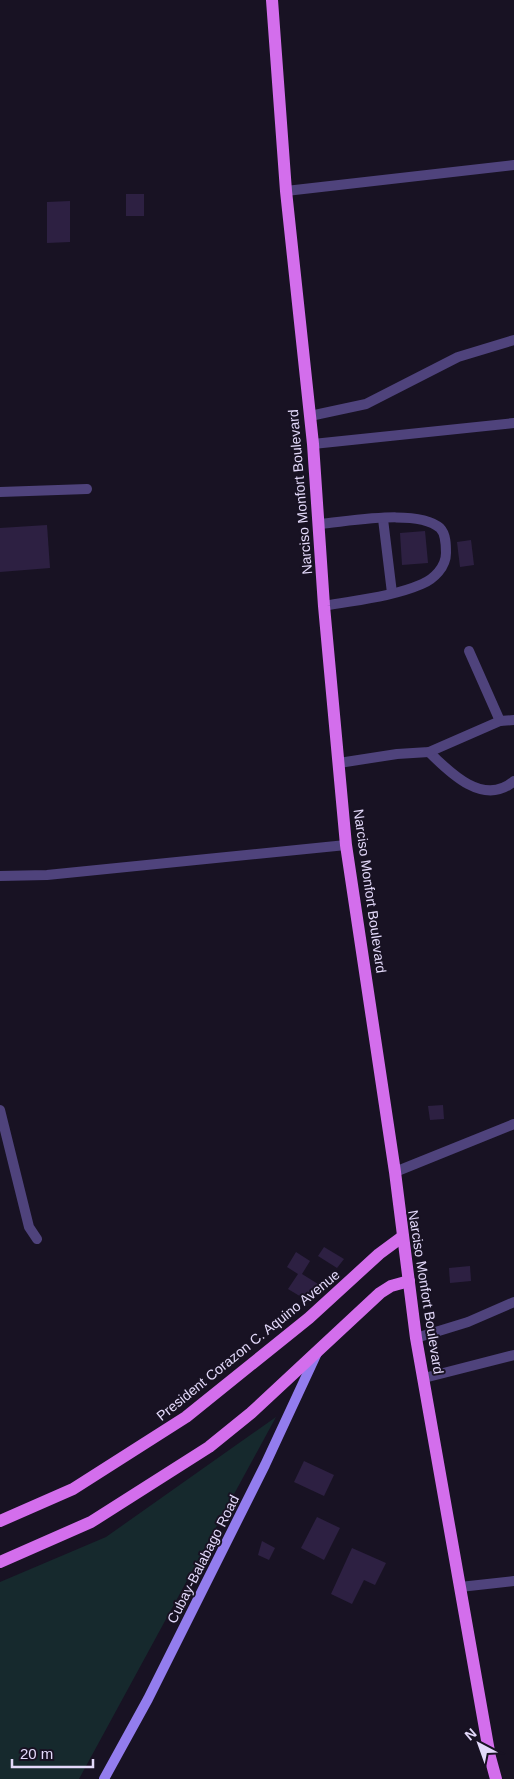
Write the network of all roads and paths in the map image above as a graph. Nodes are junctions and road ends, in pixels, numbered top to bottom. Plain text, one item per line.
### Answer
1 (272, 0) edge
2 (514, 165) edge
3 (286, 191) junction
4 (514, 340) edge
5 (310, 416) junction
6 (514, 423) edge
7 (313, 444) junction
8 (87, 489) dead end
9 (0, 492) edge
10 (382, 519) junction
11 (319, 524) junction
12 (392, 593) junction
13 (324, 606) junction
14 (469, 651) dead end
15 (514, 720) edge
16 (500, 722) junction
17 (429, 752) junction
18 (339, 763) junction
19 (514, 781) edge
20 (346, 845) junction
21 (0, 876) edge
22 (0, 1110) edge
23 (514, 1124) edge
24 (395, 1172) junction
25 (402, 1237) junction
26 (37, 1239) dead end
27 (409, 1281) junction
28 (514, 1302) edge
29 (416, 1338) junction
30 (319, 1348) junction
31 (514, 1356) edge
32 (424, 1378) junction
33 (0, 1521) edge
34 (0, 1562) edge
35 (514, 1581) edge
36 (460, 1587) junction
37 (104, 1779) edge
38 (496, 1779) edge

1 - 3 main road, Narciso Monfort Boulevard
2 - 3 street
3 - 5 main road, Narciso Monfort Boulevard
4 - 5 street
5 - 7 main road, Narciso Monfort Boulevard
6 - 7 street
7 - 11 main road, Narciso Monfort Boulevard
8 - 9 street
10 - 11 street
10 - 12 street
10 - 12 street
11 - 13 main road, Narciso Monfort Boulevard
12 - 13 street
13 - 18 main road, Narciso Monfort Boulevard
14 - 16 street
15 - 16 street
16 - 17 street
17 - 18 street
17 - 19 street
18 - 20 main road, Narciso Monfort Boulevard
20 - 21 street
20 - 24 main road, Narciso Monfort Boulevard
22 - 26 street
23 - 24 street
24 - 25 main road, Narciso Monfort Boulevard
25 - 27 main road, Narciso Monfort Boulevard
25 - 33 main road, President Corazon C. Aquino Avenue
27 - 29 main road, Narciso Monfort Boulevard
27 - 30 main road
28 - 29 street
29 - 32 main road, Narciso Monfort Boulevard
30 - 34 main road
30 - 37 main road, Cubay-Balabago Road
31 - 32 street
32 - 36 main road, Narciso Monfort Boulevard
35 - 36 street
36 - 38 main road, Narciso Monfort Boulevard

